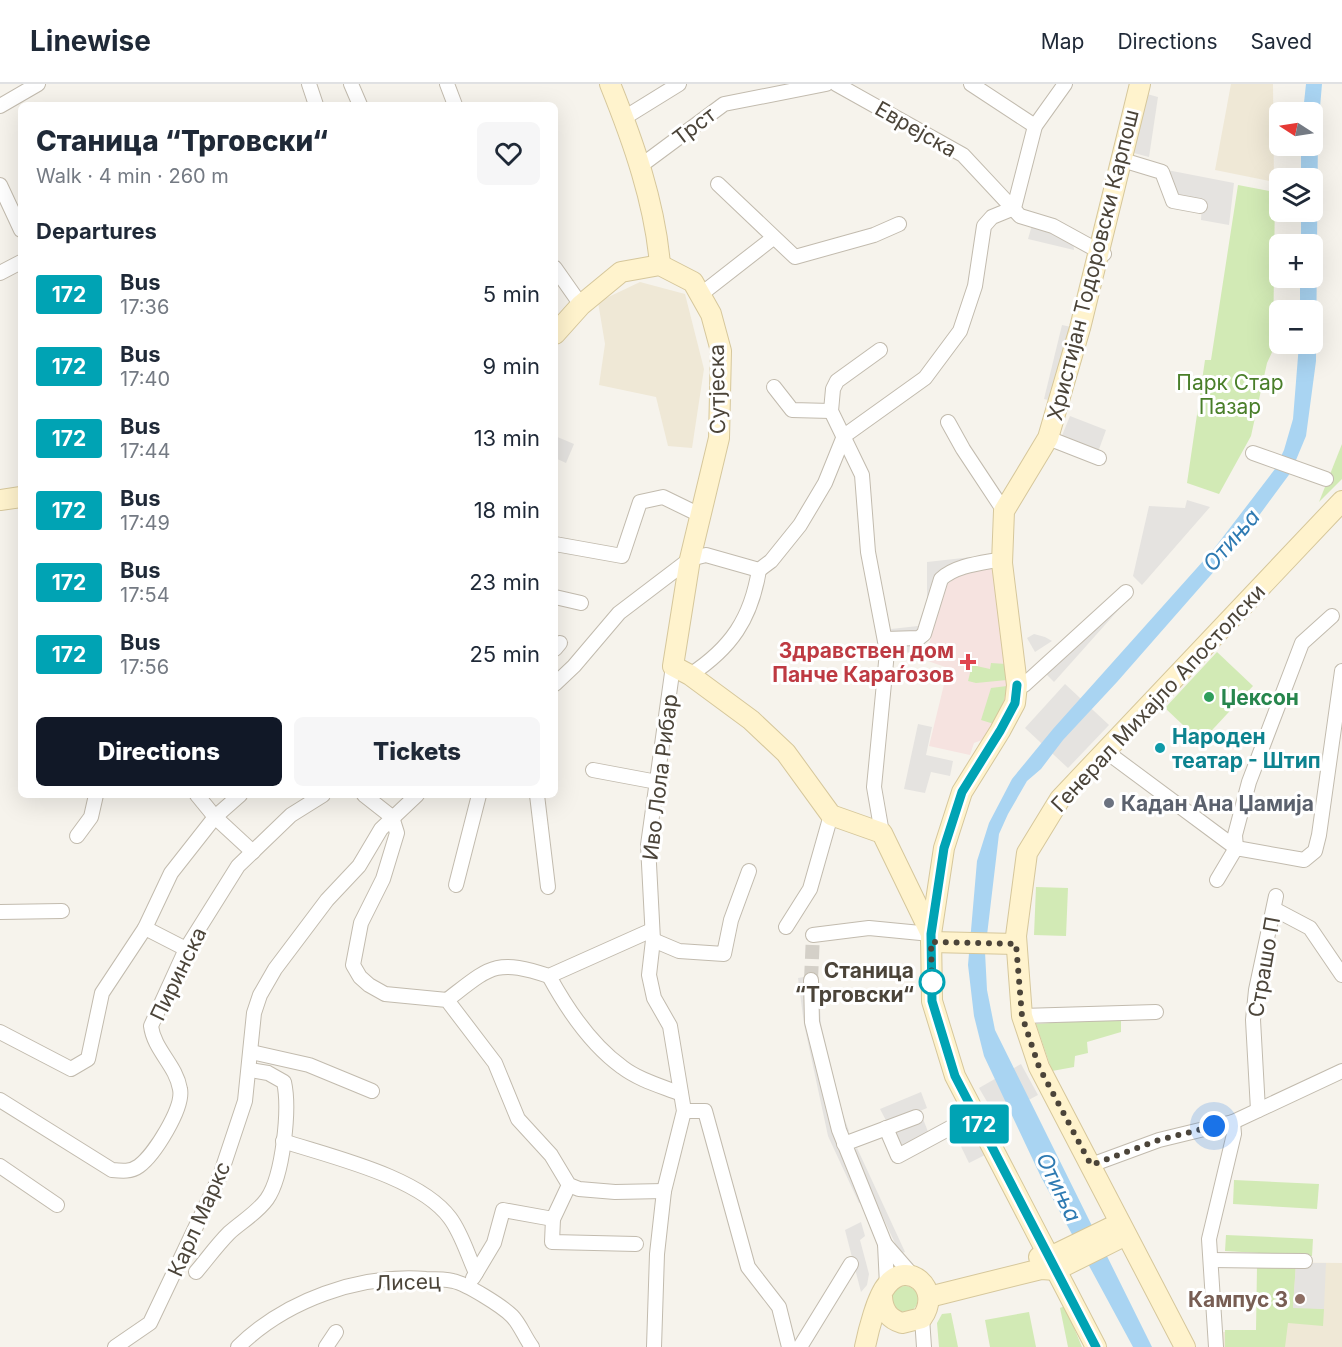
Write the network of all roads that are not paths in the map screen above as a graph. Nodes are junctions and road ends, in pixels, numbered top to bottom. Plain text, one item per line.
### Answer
1 (38, 84) edge
2 (309, 84) edge
3 (351, 84) edge
4 (447, 84) edge
5 (610, 84) edge
6 (679, 84) edge
7 (826, 84) edge
8 (836, 84) edge
9 (971, 84) edge
10 (1065, 84) edge
11 (1140, 84) edge
12 (1146, 84) edge
13 (315, 102) edge
14 (359, 102) edge
15 (455, 102) edge
16 (0, 106) edge
17 (624, 118) junction
18 (1035, 126) junction
19 (1129, 162) junction
20 (639, 167) junction
21 (718, 184) dead end
22 (0, 185) edge
23 (1200, 206) dead end
24 (1014, 208) junction
25 (18, 224) edge
26 (899, 224) dead end
27 (773, 238) junction
28 (1103, 250) junction
29 (18, 264) edge
30 (660, 264) junction
31 (558, 272) edge
32 (0, 273) edge
33 (700, 295) junction
34 (581, 305) junction
35 (558, 331) edge
36 (880, 350) dead end
37 (774, 387) dead end
38 (831, 411) junction
39 (948, 422) dead end
40 (844, 436) junction
41 (1051, 439) junction
42 (1255, 454) dead end
43 (1099, 458) dead end
44 (1323, 478) dead end
45 (18, 497) edge
46 (0, 500) edge
47 (1342, 501) edge
48 (1004, 511) junction
49 (700, 515) junction
50 (558, 545) edge
51 (690, 559) junction
52 (1002, 559) junction
53 (759, 570) junction
54 (1126, 592) dead end
55 (558, 598) edge
56 (581, 603) dead end
57 (1332, 616) dead end
58 (885, 639) junction
59 (681, 670) junction
60 (1342, 671) edge
61 (558, 681) edge
62 (1021, 685) junction
63 (1104, 750) junction
64 (593, 770) dead end
65 (657, 782) junction
66 (1335, 783) edge
67 (95, 798) edge
68 (199, 798) edge
69 (237, 798) edge
70 (318, 798) edge
71 (368, 798) edge
72 (414, 798) edge
73 (478, 798) edge
74 (537, 798) edge
75 (831, 815) junction
76 (215, 817) junction
77 (392, 817) junction
78 (882, 832) junction
79 (77, 836) dead end
80 (1236, 848) junction
81 (253, 852) junction
82 (749, 871) dead end
83 (1217, 880) dead end
84 (456, 885) dead end
85 (548, 886) dead end
86 (923, 904) junction
87 (62, 911) dead end
88 (0, 912) edge
89 (786, 927) dead end
90 (145, 928) junction
91 (653, 935) junction
92 (813, 935) dead end
93 (943, 937) junction
94 (1008, 940) junction
95 (186, 950) junction
96 (549, 975) junction
97 (1342, 975) edge
98 (811, 980) tunnel mouth
99 (447, 1000) junction
100 (1156, 1012) dead end
101 (1022, 1016) junction
102 (0, 1032) edge
103 (251, 1052) junction
104 (250, 1070) junction
105 (1342, 1071) edge
106 (372, 1091) dead end
107 (681, 1094) junction
108 (0, 1100) edge
109 (1258, 1110) junction
110 (684, 1111) junction
111 (974, 1115) junction
112 (916, 1117) dead end
113 (1233, 1122) junction
114 (886, 1128) junction
115 (283, 1141) junction
116 (844, 1144) junction
117 (1091, 1165) junction
118 (0, 1166) edge
119 (569, 1185) junction
120 (664, 1191) junction
121 (57, 1205) dead end
122 (553, 1220) junction
123 (1117, 1232) junction
124 (636, 1244) dead end
125 (885, 1244) junction
126 (1211, 1260) junction
127 (1305, 1262) dead end
128 (851, 1264) dead end
129 (1054, 1264) junction
130 (196, 1272) dead end
131 (476, 1273) junction
132 (923, 1286) junction
133 (466, 1287) junction
134 (884, 1291) junction
135 (922, 1318) junction
136 (902, 1323) junction
137 (336, 1332) dead end
138 (866, 1341) edge
139 (115, 1347) edge
140 (238, 1347) edge
141 (326, 1347) edge
142 (532, 1347) edge
143 (654, 1347) edge
144 (789, 1347) edge
145 (800, 1347) edge
146 (924, 1347) edge
147 (1096, 1347) edge
148 (1185, 1347) edge
149 (1215, 1347) edge

1 - 16 street
2 - 13 street
3 - 14 street
4 - 15 street
5 - 17 street
6 - 17 street
7 - 20 street, Трст
8 - 24 street, Еврејска
9 - 18 street
10 - 18 street
11 - 28 street, Христијан Тодоровски Карпош
12 - 19 street, Христијан Тодоровски Карпош
17 - 20 street
18 - 24 street
19 - 23 street
19 - 28 street, Христијан Тодоровски Карпош
20 - 30 street
21 - 27 street
22 - 25 street
24 - 28 street
24 - 40 street
26 - 27 street
27 - 33 street
28 - 41 street, Христијан Тодоровски Карпош
29 - 32 street
30 - 33 street, Сутјеска
30 - 34 street
31 - 34 street
33 - 49 street, Сутјеска
34 - 35 street
36 - 38 street
37 - 38 street
38 - 40 street
39 - 48 street
40 - 53 street
40 - 58 street
41 - 43 street
41 - 48 street, Христијан Тодоровски Карпош
41 - 62 street, Христијан Тодоровски Карпош
42 - 44 street
45 - 46 street
47 - 63 street, Генерал Михајло Апостолски
48 - 52 street, Христијан Тодоровски Карпош
49 - 50 street
49 - 51 street, Сутјеска
51 - 53 street
51 - 59 street, Иво Лола Рибар
51 - 61 street
52 - 58 street
52 - 62 street, Христијан Тодоровски Карпош
53 - 59 street
54 - 62 street
55 - 56 street
57 - 80 street
58 - 78 street
59 - 65 street, Иво Лола Рибар
59 - 75 street
60 - 66 street
62 - 86 street
62 - 93 street
63 - 80 street
63 - 94 street, Генерал Михајло Апостолски
64 - 65 street
65 - 91 street, Иво Лола Рибар
66 - 80 street
67 - 79 street
68 - 76 street
69 - 76 street
70 - 81 street, Пиринска
71 - 77 street
72 - 77 street
73 - 84 street
74 - 85 street
75 - 78 street
75 - 89 street
76 - 81 street
76 - 90 street
77 - 99 street
77 - 103 street, Карл Маркс
78 - 86 street
80 - 83 street
81 - 95 street, Пиринска
82 - 91 street
86 - 93 street
87 - 88 street
90 - 95 street
90 - 102 street
91 - 96 street
91 - 107 street, Иво Лола Рибар
92 - 93 street
93 - 94 street
93 - 111 street
94 - 101 street, Генерал Михајло Апостолски
95 - 108 street, Пиринска
96 - 99 street
96 - 107 street
97 - 109 street, Страшо П
98 - 116 street
99 - 119 street
100 - 101 street
101 - 117 street, Генерал Михајло Апостолски
103 - 104 street, Карл Маркс
103 - 106 street
104 - 115 street, Карл Маркс
104 - 139 street, Карл Маркс
105 - 109 street
107 - 110 street, Иво Лола Рибар
109 - 113 street
110 - 120 street, Иво Лола Рибар
110 - 144 street
111 - 114 street
111 - 129 street
112 - 114 street
113 - 117 street
113 - 126 street
114 - 116 street
115 - 130 street, Карл Маркс
115 - 131 street
116 - 125 street
117 - 123 street, Генерал Михајло Апостолски
118 - 121 street
119 - 120 street
119 - 122 street
120 - 143 street, Иво Лола Рибар
122 - 124 street
122 - 131 street
123 - 129 street
123 - 148 street, Генерал Михајло Апостолски
125 - 132 street
125 - 134 street
126 - 127 street
126 - 149 street
128 - 145 street
129 - 132 street
129 - 147 street
131 - 133 street
132 - 134 street
132 - 135 street
133 - 140 street, Лисец
133 - 142 street, Лисец
134 - 136 street
134 - 138 street
135 - 136 street
135 - 146 street
136 - 138 street
137 - 141 street

